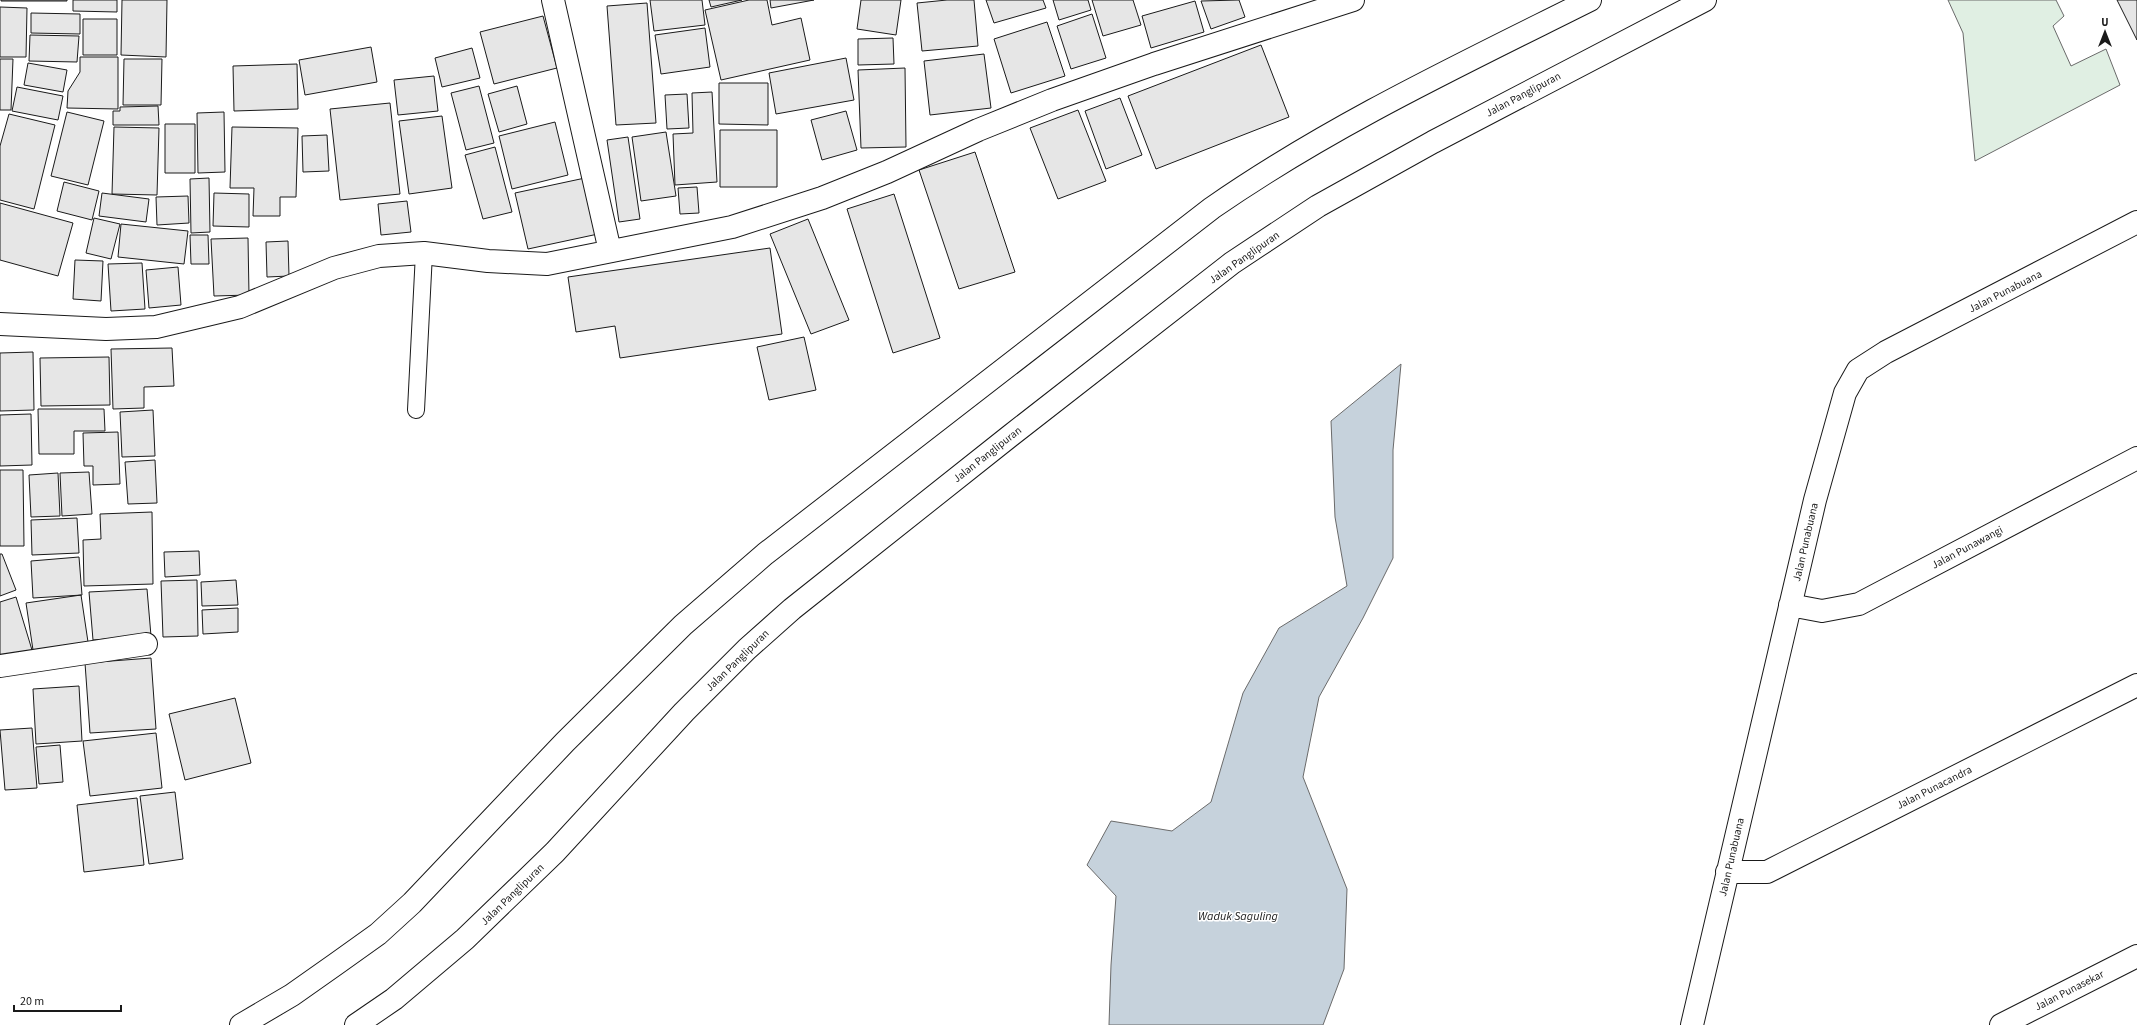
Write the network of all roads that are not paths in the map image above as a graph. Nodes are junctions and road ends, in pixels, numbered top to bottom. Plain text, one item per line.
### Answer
1 (553, 0) edge
2 (1353, 0) edge
3 (1590, 0) edge
4 (1705, 0) edge
5 (2137, 222) edge
6 (610, 251) junction
7 (424, 253) junction
8 (0, 324) edge
9 (416, 410) dead end
10 (2137, 458) edge
11 (1790, 605) junction
12 (146, 644) dead end
13 (0, 666) edge
14 (2137, 685) edge
15 (1727, 872) junction
16 (2137, 956) edge
17 (241, 1025) edge
18 (356, 1025) edge
19 (1692, 1025) edge
20 (2001, 1025) edge

1 - 6 street
2 - 6 street
3 - 17 street
4 - 18 street, Jalan Panglipuran
5 - 11 street, Jalan Punabuana
6 - 7 street
7 - 8 street
7 - 9 lane
10 - 11 street, Jalan Punawangi
11 - 15 street, Jalan Punabuana
12 - 13 street
14 - 15 street, Jalan Punacandra
15 - 19 street, Jalan Punabuana
16 - 20 street, Jalan Punasekar

